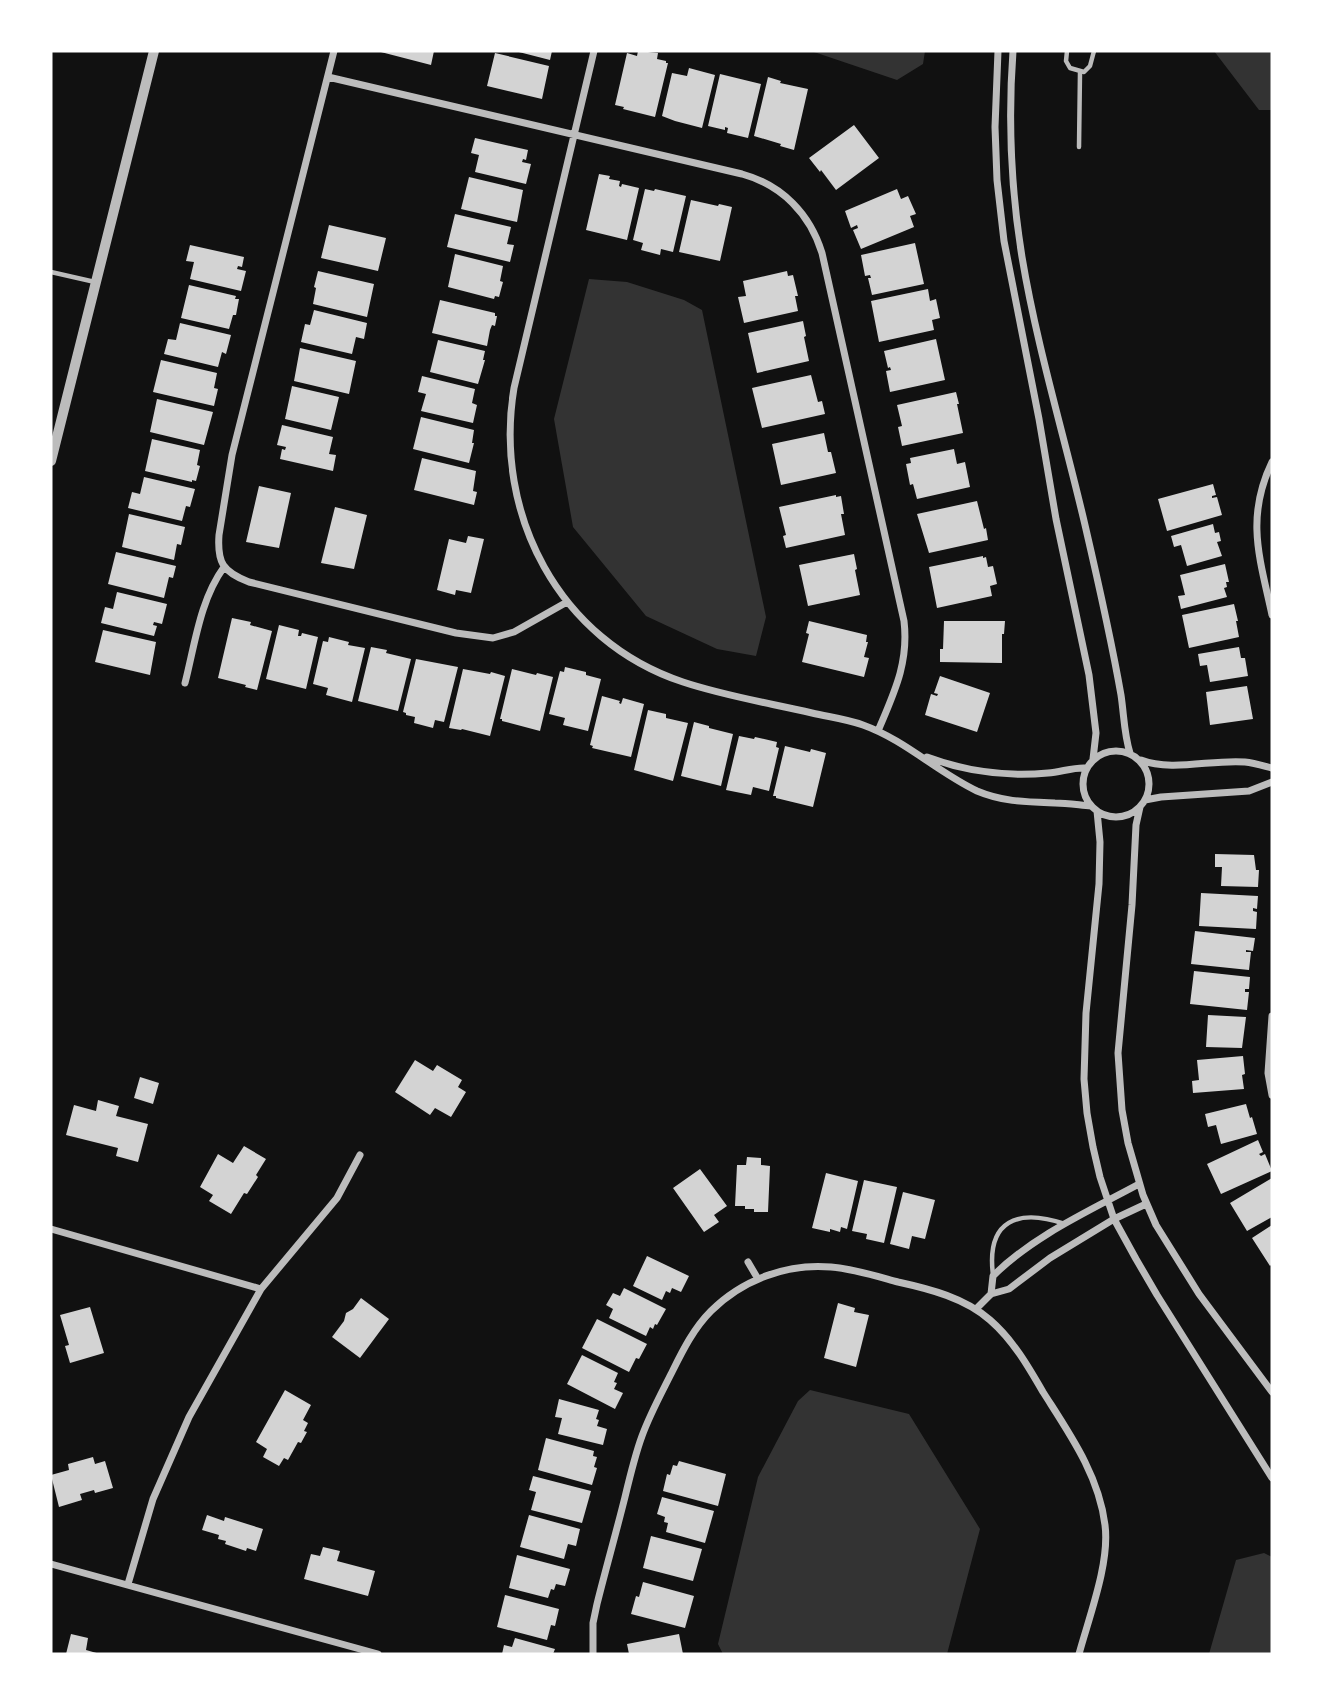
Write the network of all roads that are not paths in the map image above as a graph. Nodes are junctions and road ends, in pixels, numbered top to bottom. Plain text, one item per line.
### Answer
1 (154, 51) edge
2 (334, 51) edge
3 (594, 51) edge
4 (998, 51) edge
5 (1013, 51) edge
6 (1067, 51) edge
7 (1094, 51) edge
8 (1080, 72) junction
9 (328, 77) junction
10 (574, 134) junction
11 (1079, 146) dead end
12 (51, 272) edge
13 (96, 283) junction
14 (51, 461) edge
15 (1272, 462) edge
16 (224, 567) junction
17 (567, 602) junction
18 (1272, 615) edge
19 (185, 683) dead end
20 (877, 731) junction
21 (917, 753) junction
22 (1130, 753) junction
23 (1093, 759) junction
24 (1139, 759) junction
25 (1086, 768) junction
26 (1272, 768) edge
27 (1272, 782) edge
28 (1142, 804) junction
29 (1094, 809) junction
30 (1272, 1016) edge
31 (1272, 1095) edge
32 (360, 1155) dead end
33 (1139, 1184) junction
34 (1107, 1201) junction
35 (1146, 1204) junction
36 (1114, 1219) junction
37 (1066, 1224) junction
38 (51, 1229) edge
39 (748, 1262) dead end
40 (993, 1276) junction
41 (758, 1279) junction
42 (261, 1289) junction
43 (990, 1294) junction
44 (976, 1309) junction
45 (1272, 1392) edge
46 (1272, 1478) edge
47 (51, 1564) edge
48 (128, 1584) junction
49 (378, 1654) edge
50 (593, 1654) edge
51 (1079, 1654) edge

1 - 13 street
2 - 9 street
3 - 10 street
4 - 23 street
5 - 22 street
6 - 8 lane
7 - 8 lane
8 - 11 lane
9 - 10 street
9 - 16 street
10 - 17 street
10 - 20 street
12 - 13 lane
13 - 14 street
15 - 18 street
16 - 17 street
16 - 19 street
17 - 20 street
20 - 21 street
21 - 25 street
21 - 29 street
22 - 23 street
22 - 24 street
23 - 25 street
24 - 26 street
24 - 28 street
25 - 29 street
27 - 28 street
28 - 29 street
28 - 33 street
29 - 34 street
30 - 31 street
32 - 42 street
33 - 34 street
33 - 35 street
34 - 36 street
34 - 37 street
35 - 36 street
35 - 45 street
36 - 43 street
36 - 46 street
37 - 40 street
37 - 40 lane
38 - 42 street
39 - 41 street
40 - 43 street
41 - 44 street
41 - 50 street
42 - 48 street
43 - 44 street
44 - 51 street
47 - 48 street
48 - 49 street

